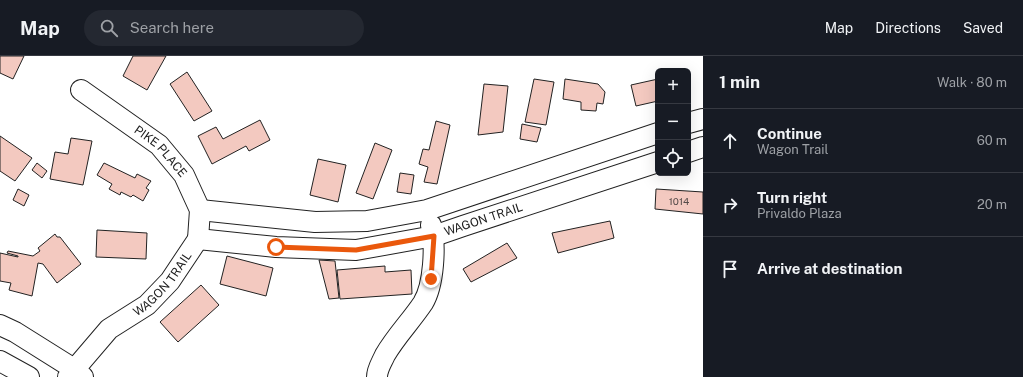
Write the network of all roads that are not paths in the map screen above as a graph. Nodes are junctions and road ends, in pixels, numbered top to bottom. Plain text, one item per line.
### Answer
1 (81, 90) dead end
2 (703, 119) edge
3 (691, 122) edge
4 (655, 134) edge
5 (703, 147) edge
6 (691, 151) edge
7 (655, 163) edge
8 (200, 210) junction
9 (427, 210) junction
10 (434, 236) junction
11 (198, 239) junction
12 (0, 325) edge
13 (0, 361) edge
14 (75, 374) edge
15 (29, 377) edge
16 (377, 377) edge

1 - 8 street, PIKE PLACE
2 - 3 street
4 - 9 street
5 - 6 street
7 - 10 street, WAGON TRAIL
8 - 9 street
8 - 11 street, PIKE PLACE
9 - 10 street
10 - 11 street, WAGON TRAIL
10 - 16 street
11 - 14 street, WAGON TRAIL
12 - 14 street
13 - 15 street

